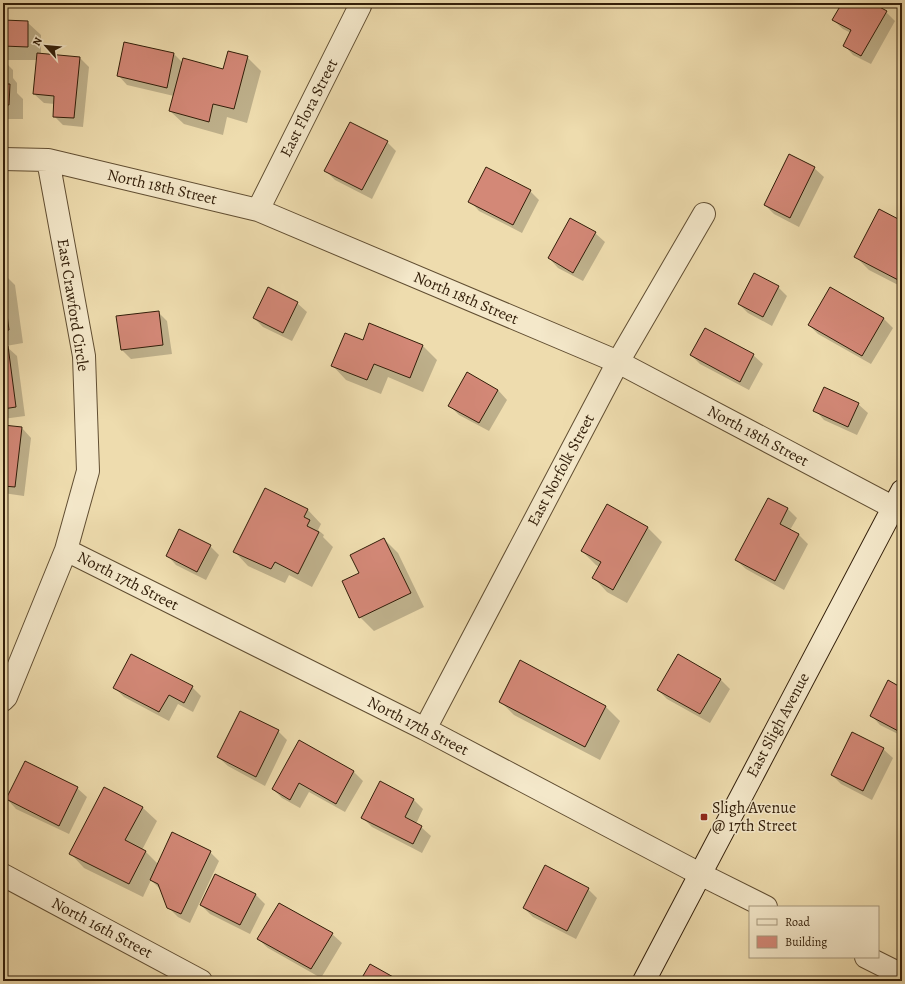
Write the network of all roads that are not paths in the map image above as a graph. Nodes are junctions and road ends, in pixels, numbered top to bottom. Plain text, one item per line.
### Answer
1 (360, 6) dead end
2 (3, 159) edge
3 (48, 160) junction
4 (258, 210) junction
5 (704, 214) dead end
6 (618, 362) junction
7 (899, 503) edge
8 (66, 550) junction
9 (4, 697) edge
10 (425, 729) junction
11 (700, 874) junction
12 (3, 875) edge
13 (764, 906) edge
14 (868, 958) edge
15 (902, 975) edge
16 (192, 979) edge
17 (644, 981) edge

1 - 4 street, East Flora Street
2 - 3 street, North 18th Street
3 - 4 street, North 18th Street
3 - 8 street, East Crawford Circle
4 - 6 street, North 18th Street
5 - 6 street, East Norfolk Street
6 - 7 street, North 18th Street
6 - 10 street, East Norfolk Street
7 - 11 street, East Sligh Avenue
8 - 9 street, East Crawford Circle
8 - 10 street, North 17th Street
10 - 11 street, North 17th Street
11 - 13 street, North 17th Street
11 - 17 street, East Sligh Avenue
12 - 16 street, North 16th Street
14 - 15 street

